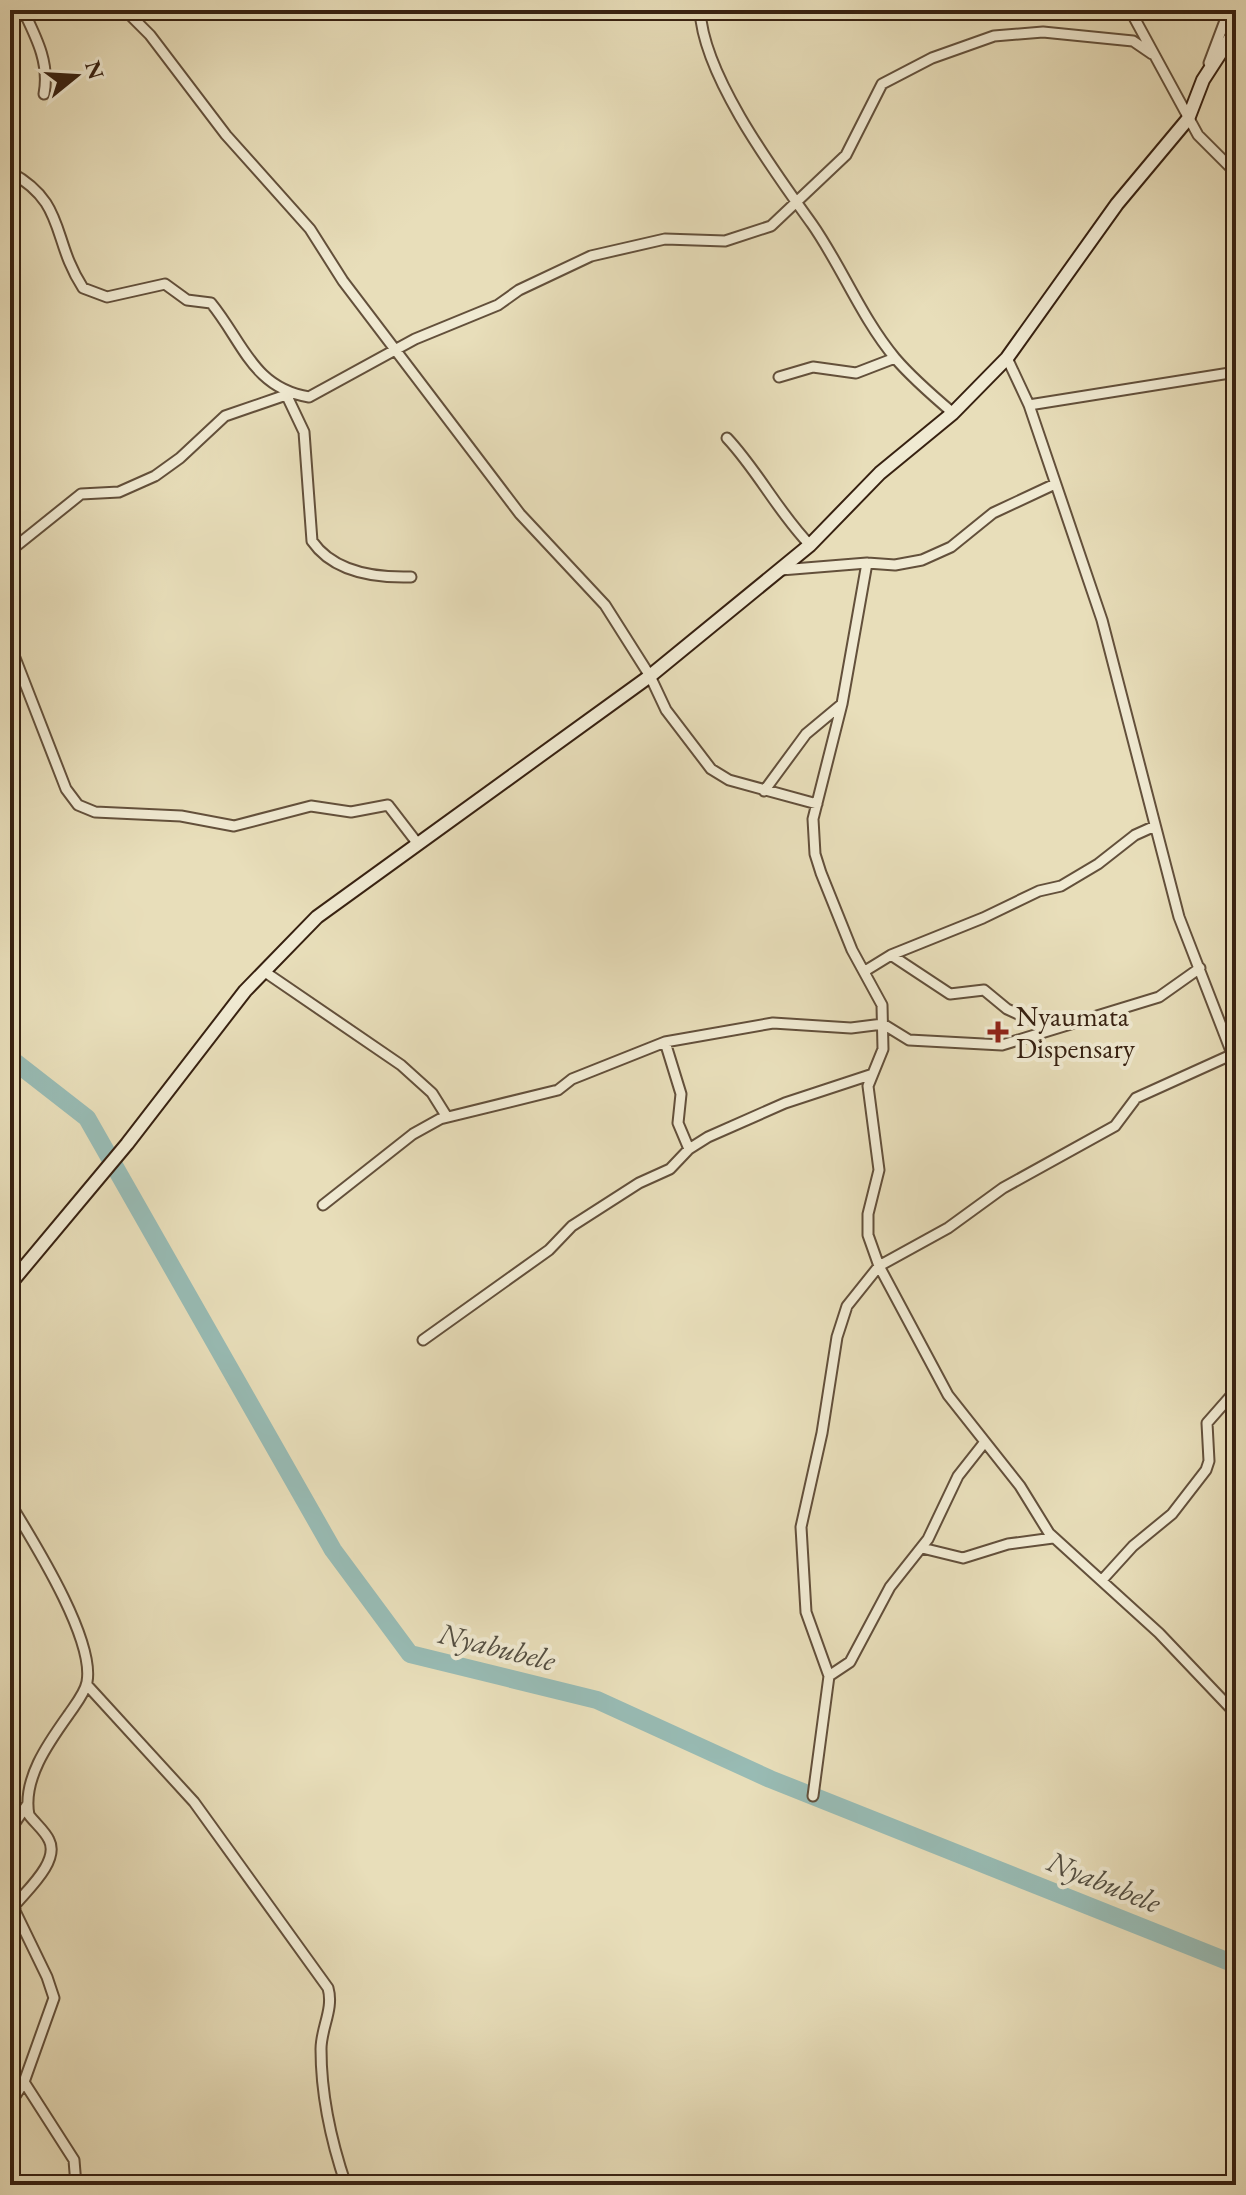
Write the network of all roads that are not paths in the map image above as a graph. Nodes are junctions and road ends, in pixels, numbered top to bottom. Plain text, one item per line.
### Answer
1 (22, 10) edge
2 (125, 10) edge
3 (700, 10) edge
4 (1130, 10) edge
5 (1229, 10) edge
6 (10, 25) edge
7 (1236, 29) edge
8 (1152, 54) junction
9 (1203, 80) junction
10 (44, 94) dead end
11 (1188, 119) junction
12 (10, 172) edge
13 (1236, 173) edge
14 (795, 203) junction
15 (396, 351) junction
16 (895, 358) junction
17 (1007, 358) junction
18 (1236, 372) edge
19 (779, 377) dead end
20 (286, 393) junction
21 (1029, 405) junction
22 (953, 413) junction
23 (727, 438) dead end
24 (1055, 484) junction
25 (810, 545) junction
26 (10, 551) edge
27 (867, 563) junction
28 (779, 570) junction
29 (411, 577) dead end
30 (10, 645) edge
31 (650, 676) junction
32 (842, 704) junction
33 (764, 791) junction
34 (817, 804) junction
35 (1155, 826) junction
36 (418, 844) junction
37 (891, 955) junction
38 (1200, 968) junction
39 (865, 971) junction
40 (265, 972) junction
41 (883, 1024) junction
42 (1051, 1029) junction
43 (665, 1042) junction
44 (1233, 1052) edge
45 (870, 1075) junction
46 (447, 1117) junction
47 (689, 1149) junction
48 (323, 1205) dead end
49 (879, 1266) junction
50 (10, 1284) edge
51 (423, 1340) dead end
52 (1236, 1390) edge
53 (984, 1443) junction
54 (10, 1503) edge
55 (1053, 1538) junction
56 (922, 1548) junction
57 (1103, 1579) junction
58 (829, 1676) junction
59 (87, 1685) junction
60 (1236, 1714) edge
61 (813, 1796) dead end
62 (27, 1805) junction
63 (10, 1830) edge
64 (24, 2082) junction
65 (10, 2104) edge
66 (76, 2185) edge
67 (346, 2185) edge

1 - 6 street
1 - 10 street
2 - 15 street
3 - 14 street
4 - 8 street
5 - 9 street
7 - 9 street
8 - 11 street
8 - 14 street
9 - 11 street
11 - 13 street
11 - 17 street
12 - 20 street
14 - 15 street
14 - 16 street
15 - 20 street
15 - 31 street
16 - 19 street
16 - 22 street
17 - 21 street
17 - 22 street
18 - 21 street
20 - 26 street
20 - 29 street
21 - 24 street
22 - 25 street
23 - 25 street
24 - 27 street
24 - 35 street
25 - 28 street
27 - 28 street
27 - 32 street
28 - 31 street
30 - 36 street
31 - 33 street
31 - 36 street
32 - 33 street
32 - 34 street
33 - 34 street
34 - 39 street
35 - 37 street
35 - 38 street
36 - 40 street
37 - 39 street
37 - 42 street
38 - 42 street
38 - 44 street
39 - 41 street
40 - 46 street
40 - 50 street
41 - 42 street
41 - 43 street
41 - 45 street
43 - 46 street
43 - 47 street
44 - 49 street
45 - 47 street
45 - 49 street
46 - 48 street
47 - 51 street
49 - 53 street
49 - 58 street
52 - 57 street
53 - 55 street
53 - 56 street
54 - 59 street
55 - 56 street
55 - 57 street
56 - 58 street
57 - 60 street
58 - 61 street
59 - 62 street
59 - 67 street
62 - 63 street
62 - 64 street
64 - 65 street
64 - 66 street

